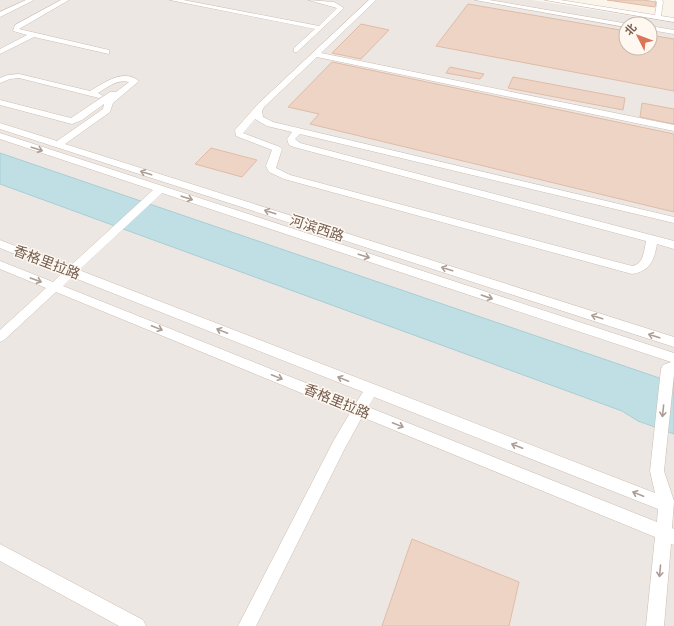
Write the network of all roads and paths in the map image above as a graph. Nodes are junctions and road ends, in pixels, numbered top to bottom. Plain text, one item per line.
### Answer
1 (31, 0) edge
2 (66, 0) edge
3 (173, 0) edge
4 (215, 0) edge
5 (311, 0) edge
6 (373, 0) edge
7 (478, 0) edge
8 (548, 0) edge
9 (596, 0) edge
10 (658, 0) edge
11 (190, 1) edge
12 (206, 6) junction
13 (593, 7) junction
14 (0, 15) edge
15 (646, 16) edge
16 (658, 18) joint
17 (674, 20) edge
18 (618, 23) edge
19 (320, 28) junction
20 (658, 29) edge
21 (674, 32) edge
22 (32, 35) junction
23 (297, 50) dead end
24 (0, 52) edge
25 (106, 52) dead end
26 (316, 54) junction
27 (2, 79) edge
28 (133, 80) junction
29 (92, 94) junction
30 (107, 98) junction
31 (0, 102) edge
32 (258, 110) junction
33 (0, 126) edge
34 (674, 128) edge
35 (298, 130) junction
36 (0, 136) edge
37 (58, 145) junction
38 (160, 189) junction
39 (674, 220) edge
40 (652, 239) junction
41 (0, 244) edge
42 (674, 245) edge
43 (0, 265) edge
44 (71, 271) junction
45 (54, 287) junction
46 (0, 337) edge
47 (674, 342) edge
48 (674, 358) edge
49 (671, 371) edge
50 (371, 390) junction
51 (359, 410) junction
52 (671, 503) edge
53 (669, 535) edge
54 (0, 552) edge
55 (137, 626) edge
56 (247, 626) edge
57 (655, 626) edge

1 - 14 street
2 - 22 street
3 - 11 street
4 - 12 street
5 - 19 street
6 - 26 street
7 - 18 street
8 - 13 street
9 - 13 street
10 - 16 street
11 - 12 street
12 - 19 street
13 - 15 street
16 - 17 street
19 - 23 street
20 - 21 street
22 - 24 street
22 - 25 street
26 - 32 street
26 - 34 street
27 - 29 street
28 - 29 street
28 - 30 street
28 - 37 street
29 - 30 street
30 - 31 street
32 - 35 street
32 - 40 street
33 - 37 street, 河滨西路
35 - 39 street
35 - 40 street
36 -> 38 street
47 -> 37 street, 河滨西路
38 - 44 street
38 -> 48 street
40 - 42 street
41 - 44 street, 香格里拉路
43 -> 45 street, 香格里拉路
44 - 45 street
50 -> 44 street, 香格里拉路
45 - 46 street
45 -> 51 street, 香格里拉路
49 -> 52 street
50 - 51 street
52 -> 50 street, 香格里拉路
51 -> 53 street, 香格里拉路
51 - 56 street
52 - 53 street
53 -> 57 street
54 - 55 street

